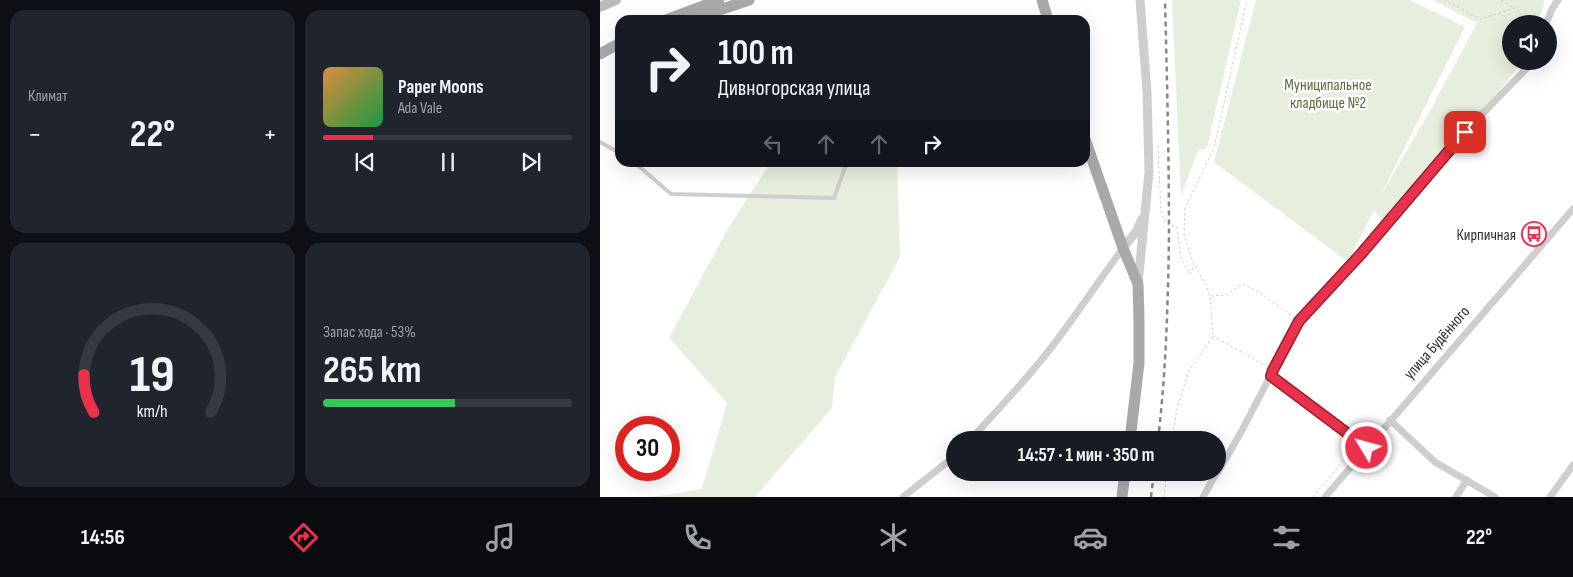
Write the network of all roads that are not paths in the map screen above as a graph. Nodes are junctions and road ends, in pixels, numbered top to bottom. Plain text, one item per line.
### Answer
1 (616, 0) edge
2 (719, 0) edge
3 (749, 0) edge
4 (1042, 0) edge
5 (1140, 0) edge
6 (1558, 0) edge
7 (600, 7) edge
8 (679, 15) edge
9 (705, 15) edge
10 (1046, 15) edge
11 (1550, 15) edge
12 (615, 46) edge
13 (615, 52) edge
14 (600, 54) edge
15 (600, 60) edge
16 (1525, 70) edge
17 (600, 142) edge
18 (615, 150) edge
19 (1090, 153) edge
20 (640, 167) edge
21 (845, 167) edge
22 (1573, 209) edge
23 (1146, 212) junction
24 (1123, 248) junction
25 (1138, 284) junction
26 (1272, 373) junction
27 (1390, 420) junction
28 (978, 431) edge
29 (1131, 431) edge
30 (1367, 448) junction
31 (1226, 456) edge
32 (946, 463) edge
33 (1573, 465) edge
34 (1467, 480) junction
35 (1124, 481) edge
36 (1212, 481) edge
37 (903, 497) edge
38 (1122, 497) edge
39 (1203, 497) edge
40 (1324, 497) edge
41 (1456, 497) edge
42 (1495, 497) edge
43 (1550, 497) edge

1 - 7 main road
2 - 8 main road
3 - 9 main road
4 - 10 main road
5 - 23 street
6 - 11 street
12 - 14 main road
13 - 15 main road
16 - 26 street
17 - 18 lane
19 - 24 main road
20 - 21 lane
22 - 27 street, улица Будённого
23 - 24 street
23 - 25 street
24 - 25 main road
24 - 28 street
25 - 29 main road
26 - 30 street
26 - 31 street
27 - 30 street, улица Будённого
27 - 34 street
30 - 40 street, улица Будённого
32 - 37 street
33 - 43 street
34 - 41 street
34 - 42 street
35 - 38 main road
36 - 39 street

